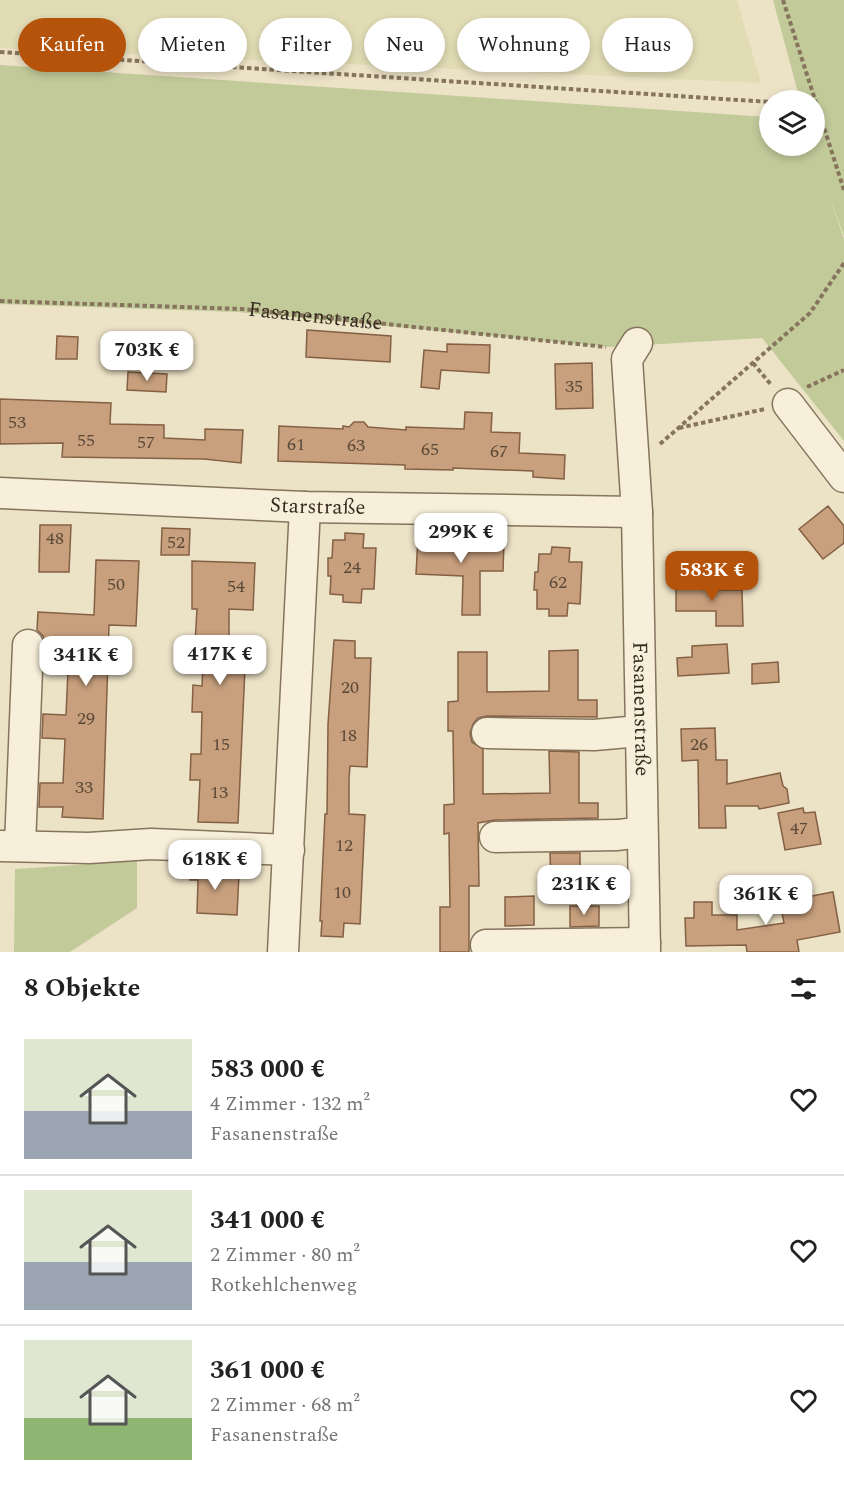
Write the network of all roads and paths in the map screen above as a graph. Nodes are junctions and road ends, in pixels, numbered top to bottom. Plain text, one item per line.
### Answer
1 (783, 0) edge
2 (0, 52) edge
3 (811, 90) edge
4 (759, 101) edge
5 (825, 132) edge
6 (844, 190) edge
7 (844, 263) edge
8 (0, 301) edge
9 (632, 351) joint
10 (844, 370) edge
11 (788, 405) junction
12 (844, 477) edge
13 (0, 493) edge
14 (305, 507) junction
15 (637, 513) junction
16 (28, 645) dead end
17 (640, 731) junction
18 (487, 733) dead end
19 (641, 832) junction
20 (495, 837) dead end
21 (10, 846) edge
22 (289, 850) junction
23 (486, 945) dead end
24 (645, 948) edge
25 (283, 952) edge

1 - 3 path
2 - 4 path
5 - 6 path
7 - 11 path
8 - 9 path, Fasanenstraße
9 - 15 street, Fasanenstraße
10 - 11 path
11 - 12 street
13 - 14 street, Starstraße
14 - 15 street, Starstraße
14 - 22 street
15 - 17 street, Fasanenstraße
16 - 21 street
17 - 18 street
17 - 19 street, Fasanenstraße
19 - 20 street
19 - 24 street, Fasanenstraße
21 - 22 street
22 - 25 street
23 - 24 street

